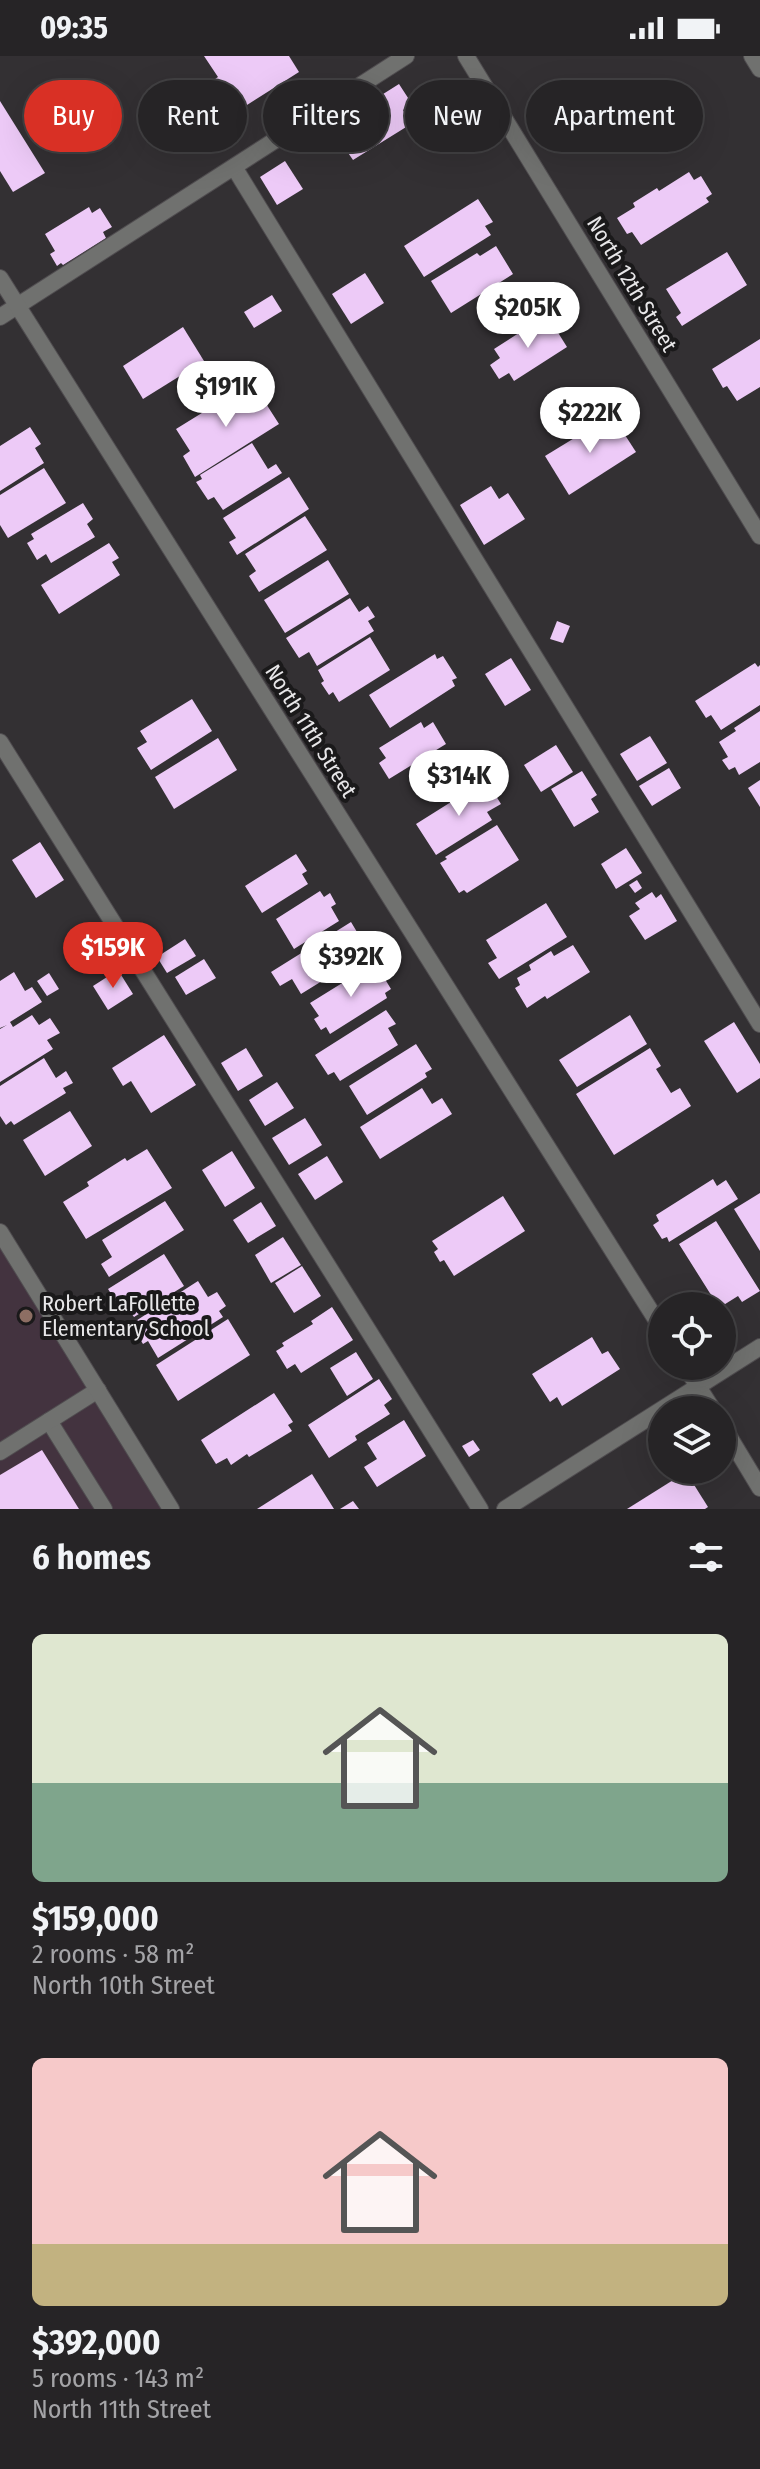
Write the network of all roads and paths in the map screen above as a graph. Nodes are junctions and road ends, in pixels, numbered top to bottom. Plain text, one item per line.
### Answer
1 (406, 56) edge
2 (466, 56) edge
3 (752, 56) edge
4 (760, 69) edge
5 (234, 167) junction
6 (0, 278) edge
7 (18, 306) junction
8 (0, 317) edge
9 (760, 536) edge
10 (0, 742) edge
11 (760, 1024) edge
12 (0, 1232) edge
13 (648, 1307) edge
14 (760, 1347) edge
15 (694, 1380) edge
16 (698, 1386) junction
17 (98, 1390) junction
18 (704, 1396) edge
19 (49, 1421) junction
20 (736, 1448) edge
21 (0, 1452) edge
22 (760, 1488) edge
23 (104, 1509) edge
24 (171, 1509) edge
25 (480, 1509) edge
26 (505, 1509) edge

1 - 5 street
2 - 9 street, North 12th Street
3 - 4 street
5 - 7 street
5 - 11 street
6 - 7 street, North 11th Street
7 - 8 street
7 - 13 street, North 11th Street
10 - 25 street
12 - 17 street
14 - 16 street
15 - 16 street
16 - 18 street
16 - 26 street
17 - 19 street
17 - 24 street
19 - 21 street
19 - 23 street
20 - 22 street

